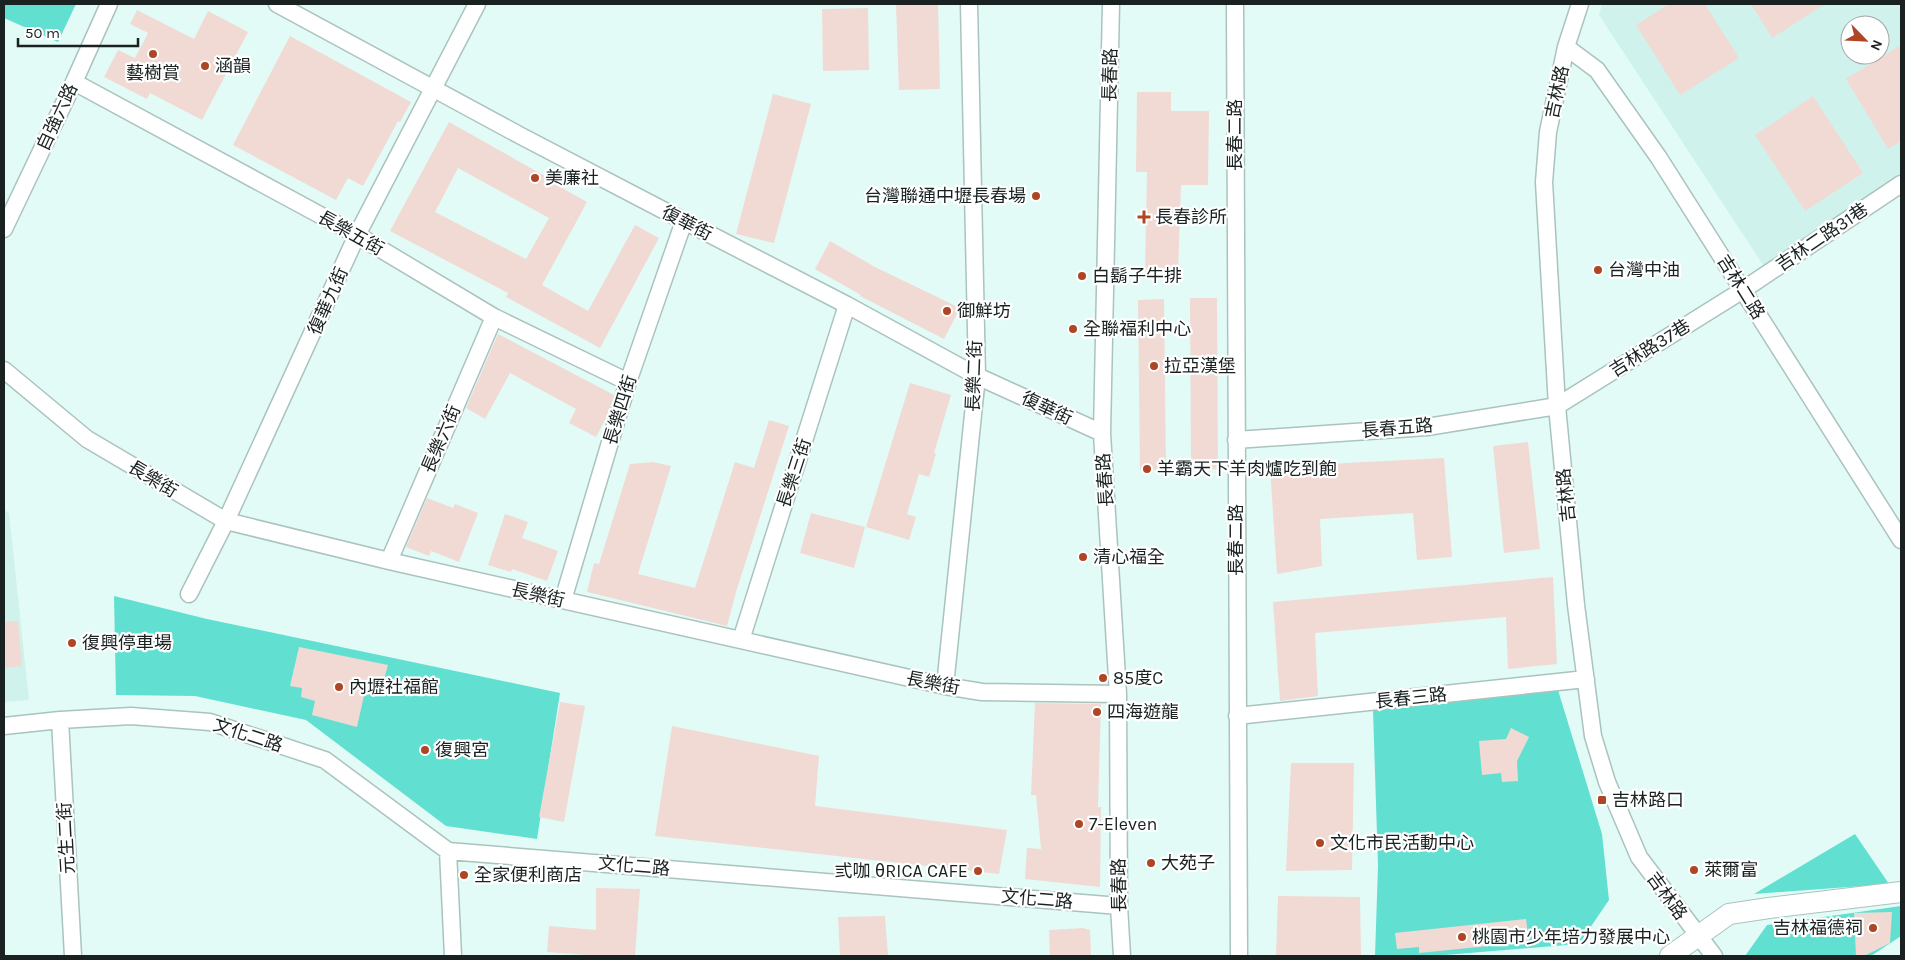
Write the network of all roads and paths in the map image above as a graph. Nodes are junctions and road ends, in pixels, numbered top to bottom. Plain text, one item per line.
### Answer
1 (109, 4) edge
2 (278, 4) edge
3 (477, 4) edge
4 (969, 4) edge
5 (1112, 4) edge
6 (1235, 4) edge
7 (1580, 4) edge
8 (1566, 47) junction
9 (74, 82) junction
10 (433, 88) junction
11 (1901, 184) edge
12 (684, 221) junction
13 (4, 230) edge
14 (358, 235) junction
15 (1743, 290) junction
16 (847, 305) junction
17 (494, 316) junction
18 (4, 370) edge
19 (977, 376) junction
20 (628, 382) junction
21 (1557, 406) junction
22 (1102, 433) junction
23 (1236, 440) junction
24 (226, 522) junction
25 (1901, 540) edge
26 (389, 561) junction
27 (189, 594) dead end
28 (563, 600) junction
29 (741, 640) junction
30 (1586, 680) junction
31 (945, 686) junction
32 (1118, 694) junction
33 (1237, 716) junction
34 (60, 720) junction
35 (4, 726) edge
36 (448, 851) junction
37 (1901, 892) edge
38 (1119, 906) junction
39 (1698, 938) junction
40 (73, 956) edge
41 (453, 956) edge
42 (1122, 956) edge
43 (1238, 956) edge
44 (1670, 956) edge
45 (1714, 956) edge

1 - 9 street, 自強六路
2 - 10 street, 復華街
3 - 10 street, 復華九街
4 - 19 street, 長樂二街
5 - 22 street, 長春路
6 - 23 street, 長春二路
7 - 8 street, 吉林路
8 - 15 street, 吉林二路
8 - 21 street, 吉林路
9 - 13 street, 自強六路
9 - 14 street, 長樂五街
10 - 12 street, 復華街
10 - 14 street, 復華九街
11 - 15 street, 吉林二路31巷
12 - 16 street, 復華街
12 - 20 street, 長樂四街
14 - 17 street, 長樂五街
14 - 24 street, 復華九街
15 - 21 street, 吉林路37巷
15 - 25 street, 吉林二路
16 - 19 street, 復華街
16 - 29 street, 長樂三街
17 - 20 street, 長樂五街
17 - 26 street, 長樂六街
18 - 24 street, 長樂街
19 - 22 street, 復華街
19 - 31 street, 長樂二街
20 - 28 street, 長樂四街
21 - 23 street, 長春五路
21 - 30 street, 吉林路
22 - 32 street, 長春路
23 - 33 street, 長春二路
24 - 26 street, 長樂街
24 - 27 street, 復華九街
26 - 28 street, 長樂街
28 - 29 street, 長樂街
29 - 31 street, 長樂街
30 - 33 street, 長春三路
30 - 39 street, 吉林路
31 - 32 street, 長樂街
32 - 38 street, 長春路
33 - 43 street, 長春二路
34 - 35 street, 文化二路
34 - 36 street, 文化二路
34 - 40 street, 元生二街
36 - 38 street, 文化二路
36 - 41 street
37 - 39 street
38 - 42 street, 長春路
39 - 44 street
39 - 45 street, 吉林路

